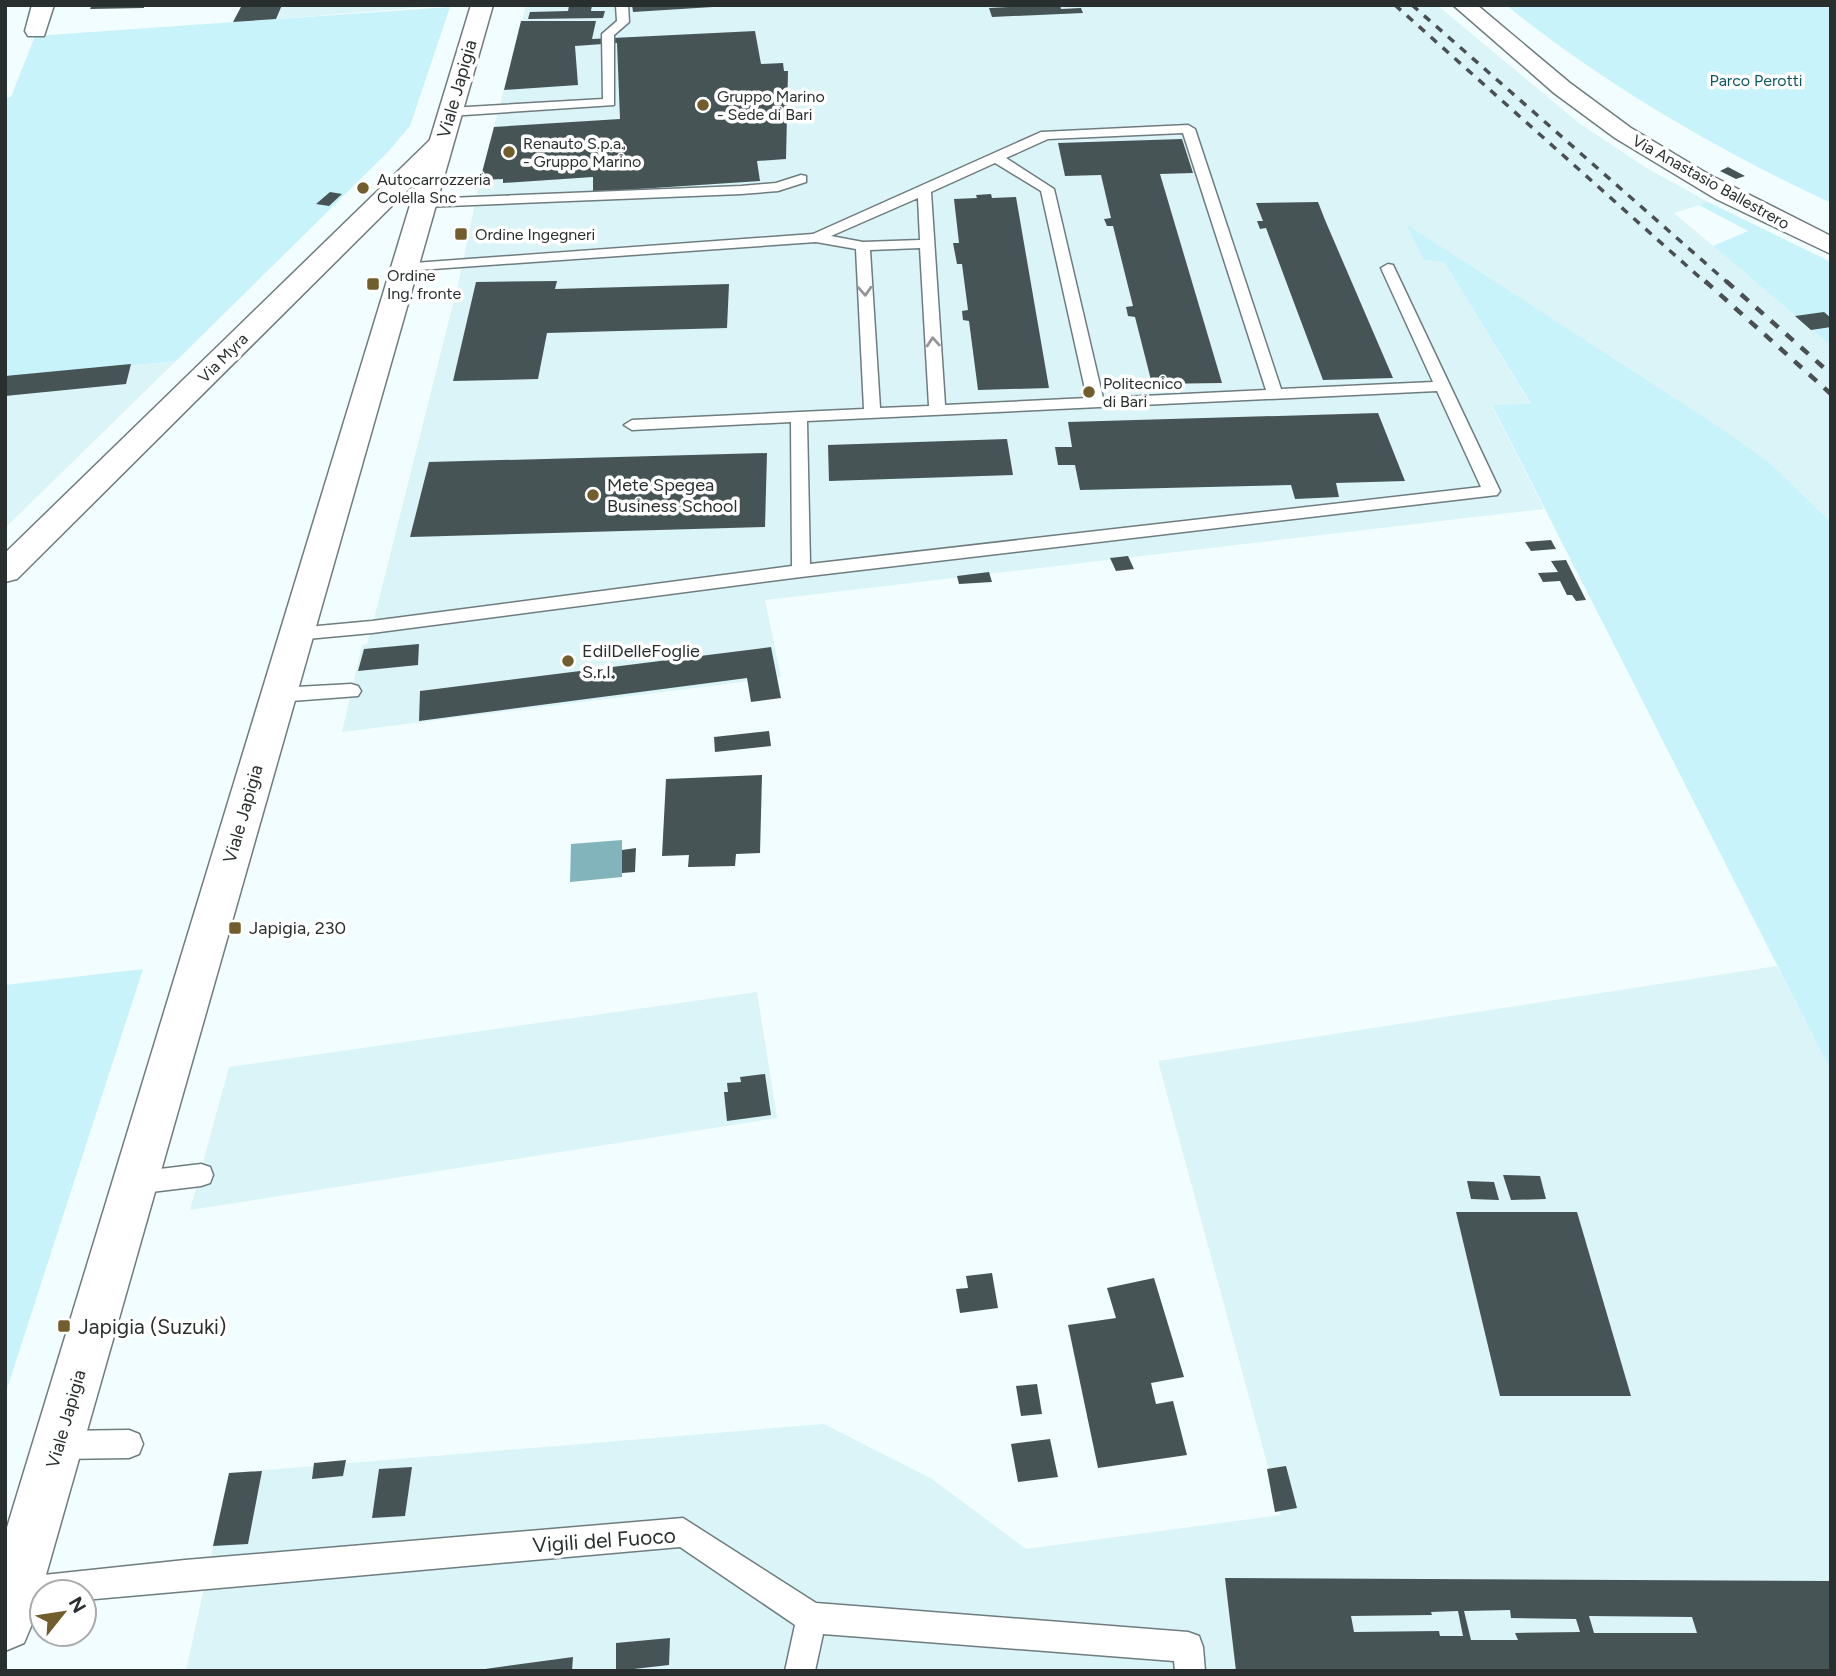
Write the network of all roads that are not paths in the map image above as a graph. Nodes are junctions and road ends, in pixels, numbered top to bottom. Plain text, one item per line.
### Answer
1 (43, 5) edge
2 (482, 5) edge
3 (622, 5) edge
4 (1464, 5) edge
5 (36, 31) dead end
6 (446, 128) junction
7 (995, 157) junction
8 (801, 179) dead end
9 (924, 190) junction
10 (424, 203) junction
11 (816, 239) junction
12 (926, 244) junction
13 (863, 246) junction
14 (1831, 246) edge
15 (405, 267) junction
16 (1388, 268) dead end
17 (1443, 386) junction
18 (1275, 394) junction
19 (1096, 403) junction
20 (937, 410) junction
21 (872, 414) junction
22 (799, 416) junction
23 (632, 425) dead end
24 (802, 571) junction
25 (5, 572) edge
26 (296, 634) junction
27 (351, 691) dead end
28 (278, 695) junction
29 (201, 1175) dead end
30 (135, 1183) junction
31 (129, 1444) dead end
32 (58, 1445) junction
33 (10, 1608) edge
34 (811, 1618) junction
35 (800, 1671) edge
36 (1190, 1671) edge

1 - 5 main road
2 - 6 main road, Viale Japigia
3 - 6 lane
4 - 14 main road, Via Anastasio Ballestrero
6 - 10 main road, Viale Japigia
6 - 25 main road, Via Myra
7 - 9 lane
7 - 18 lane
7 - 19 lane
8 - 10 lane
9 - 11 lane
9 - 12 lane
10 - 15 main road, Viale Japigia
11 - 13 lane
11 - 15 lane
12 - 13 lane
20 -> 12 lane
13 -> 21 lane
15 - 26 main road, Viale Japigia
16 - 17 lane
17 - 18 lane
17 - 24 lane
18 - 19 lane
19 - 20 lane
20 - 21 lane
21 - 22 lane
22 - 23 lane
22 - 24 lane
24 - 26 lane
26 - 28 main road, Viale Japigia
27 - 28 lane
28 - 30 main road, Viale Japigia
29 - 30 lane
30 - 32 main road, Viale Japigia
31 - 32 lane
32 - 33 main road, Viale Japigia
33 - 34 lane, Vigili del Fuoco
34 - 35 lane
34 - 36 lane, Vigili del Fuoco

